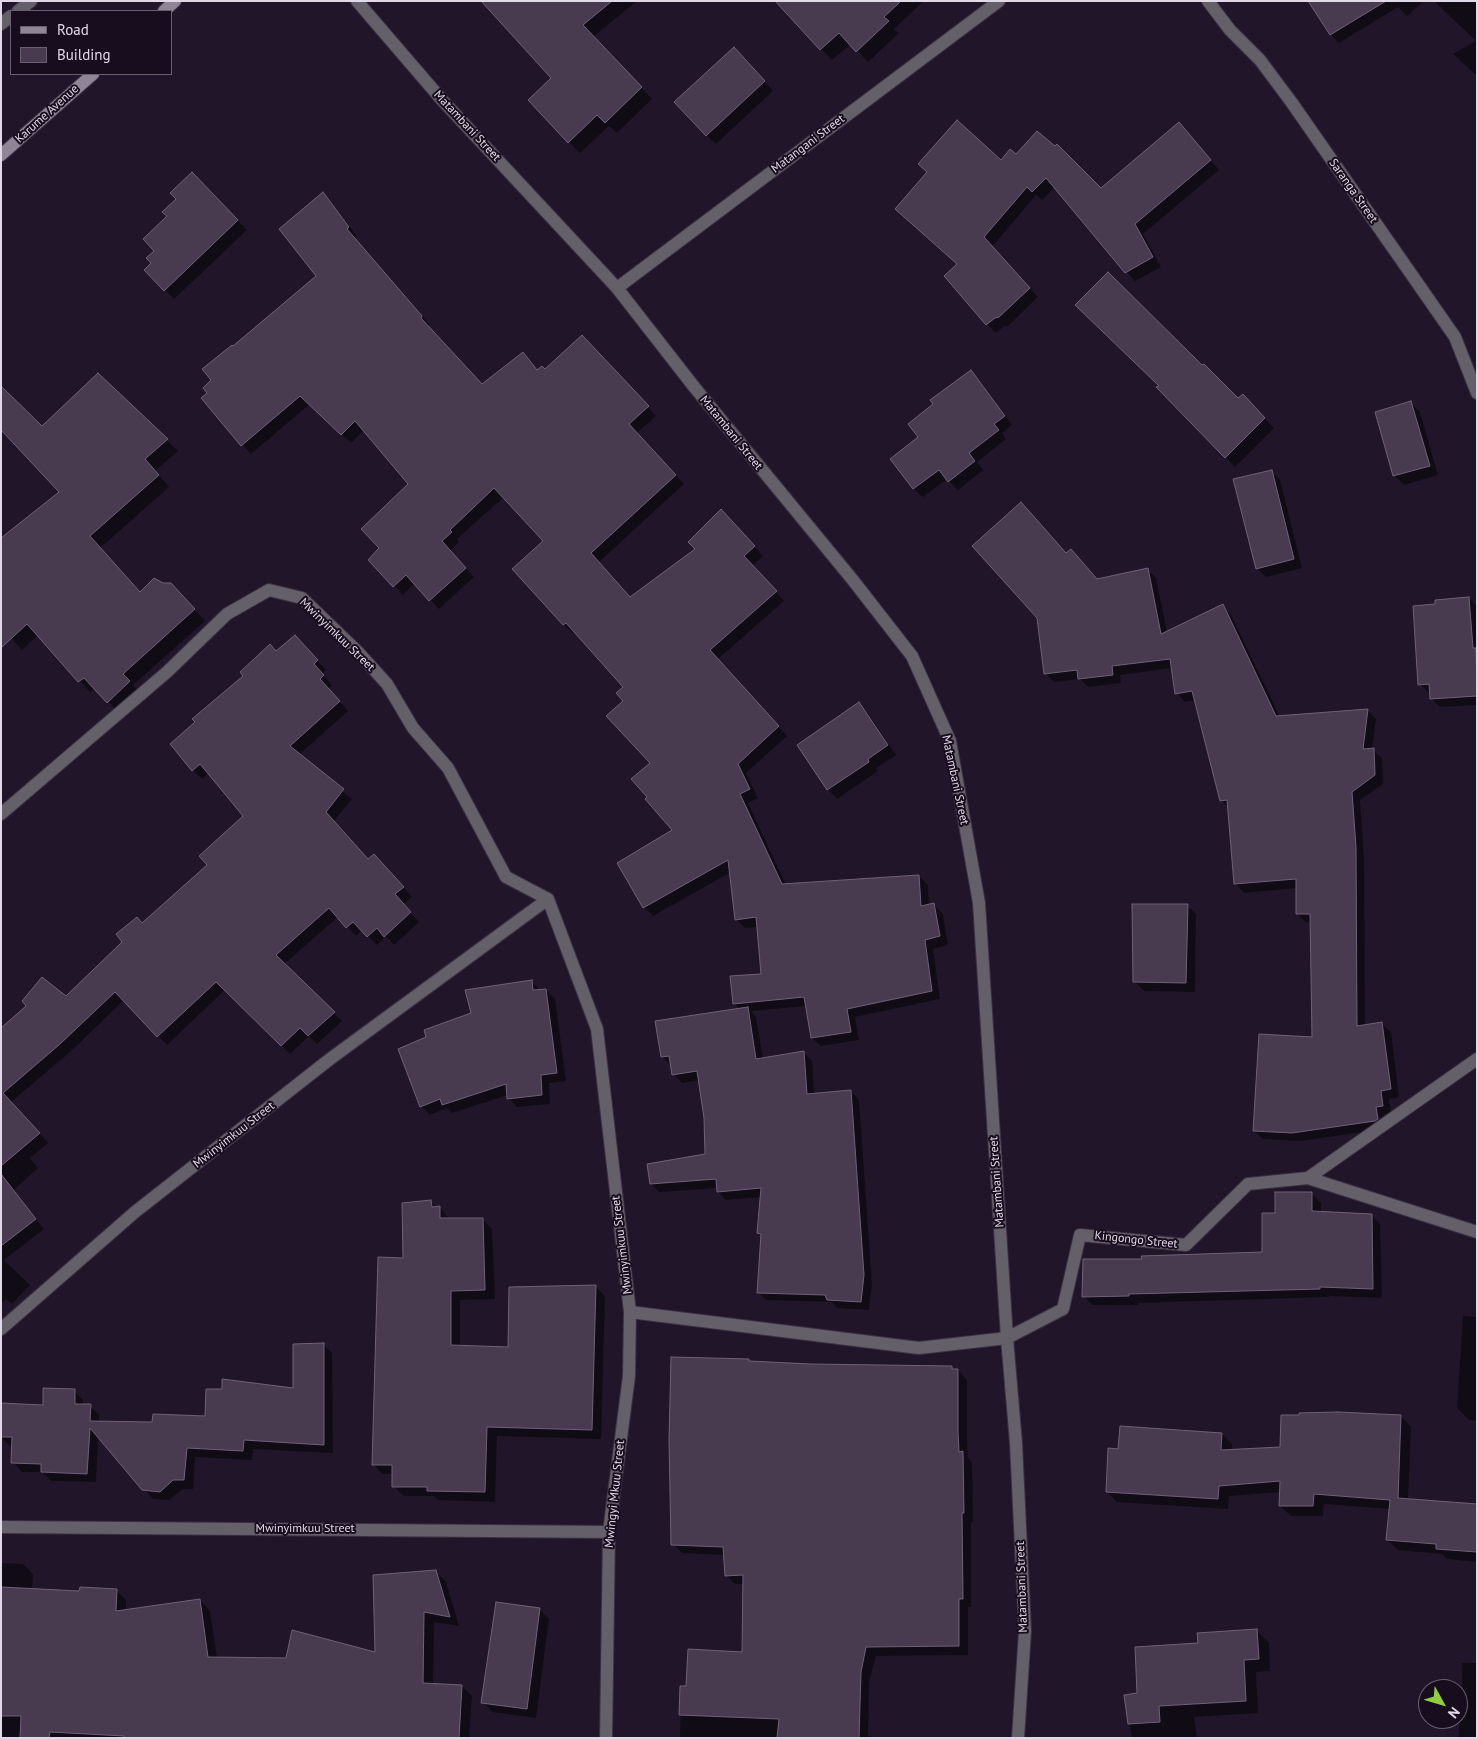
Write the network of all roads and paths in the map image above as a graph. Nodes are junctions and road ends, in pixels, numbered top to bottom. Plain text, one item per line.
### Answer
1 (31, 1) edge
2 (175, 1) edge
3 (357, 1) edge
4 (999, 1) edge
5 (1208, 1) edge
6 (19, 10) edge
7 (165, 10) edge
8 (92, 75) edge
9 (1, 155) edge
10 (617, 288) junction
11 (1477, 393) edge
12 (1, 814) edge
13 (548, 899) junction
14 (1477, 1059) edge
15 (1308, 1178) junction
16 (1477, 1232) edge
17 (630, 1312) junction
18 (1, 1329) edge
19 (1007, 1338) junction
20 (1, 1527) edge
21 (609, 1532) junction
22 (606, 1738) edge
23 (1018, 1738) edge

1 - 6 street
2 - 7 main road
3 - 10 street, Matambani Street
4 - 10 street, Matangani Street
5 - 11 street, Saranga Street
8 - 9 main road, Karume Avenue
10 - 19 street, Matambani Street
12 - 13 street, Mwinyimkuu Street
13 - 17 street, Mwinyimkuu Street
13 - 18 street, Mwinyimkuu Street
14 - 15 street, Kingongo Street
15 - 16 street
15 - 19 street, Kingongo Street
17 - 19 street, Mwinyimkuu Street
17 - 21 street, Mwingyi Mkuu Street
19 - 23 street, Matambani Street
20 - 21 street, Mwinyimkuu Street
21 - 22 street, Mwingyi Mkuu Street

